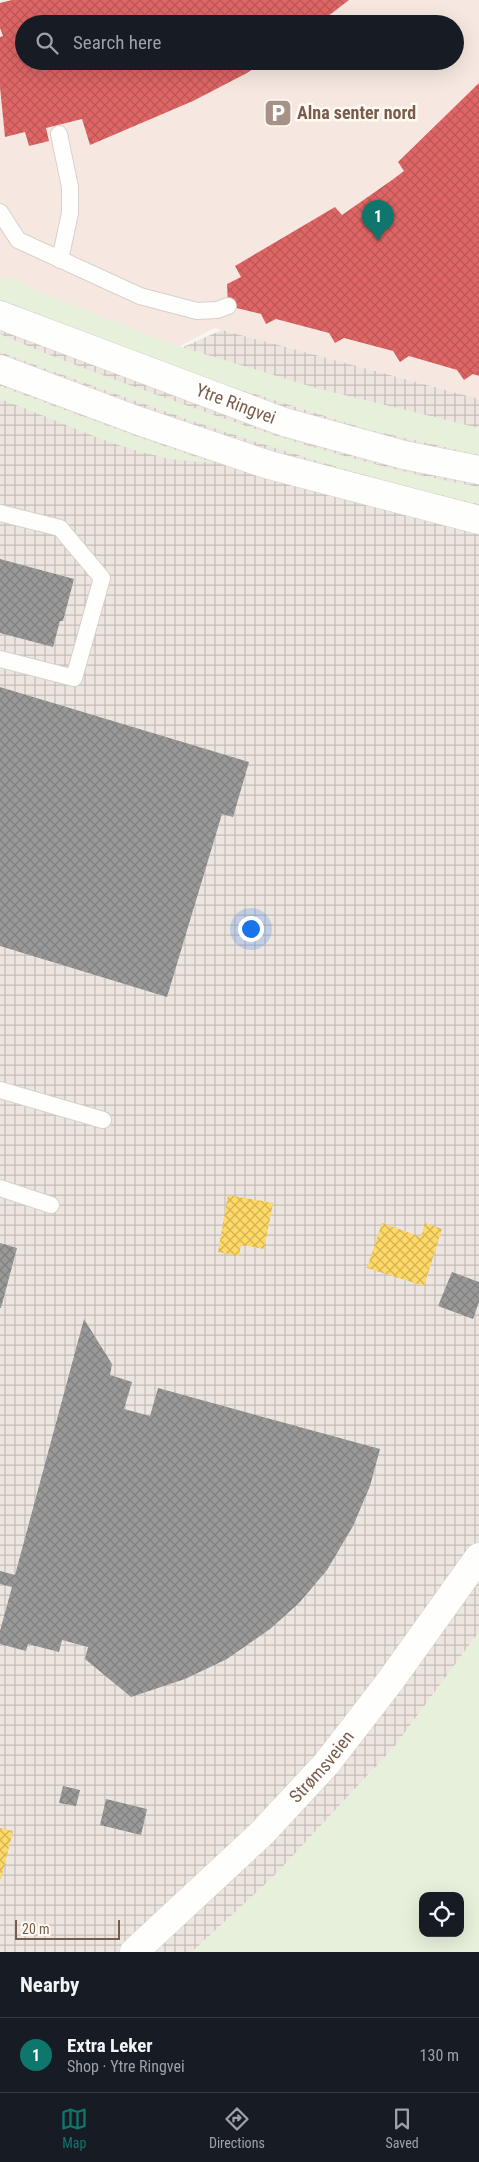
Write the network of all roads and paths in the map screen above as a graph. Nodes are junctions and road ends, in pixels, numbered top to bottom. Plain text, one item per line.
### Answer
1 (59, 134) dead end
2 (0, 212) edge
3 (60, 260) junction
4 (228, 306) dead end
5 (0, 315) edge
6 (0, 369) edge
7 (479, 470) edge
8 (0, 513) edge
9 (479, 520) edge
10 (0, 659) edge
11 (0, 1090) edge
12 (102, 1120) dead end
13 (0, 1188) edge
14 (52, 1204) dead end
15 (479, 1557) edge
16 (134, 1952) edge

1 - 3 lane
2 - 3 lane
3 - 4 lane
5 - 7 main road, Ytre Ringvei
6 - 9 main road
8 - 10 lane
11 - 12 lane
13 - 14 lane
15 - 16 main road, Strømsveien

